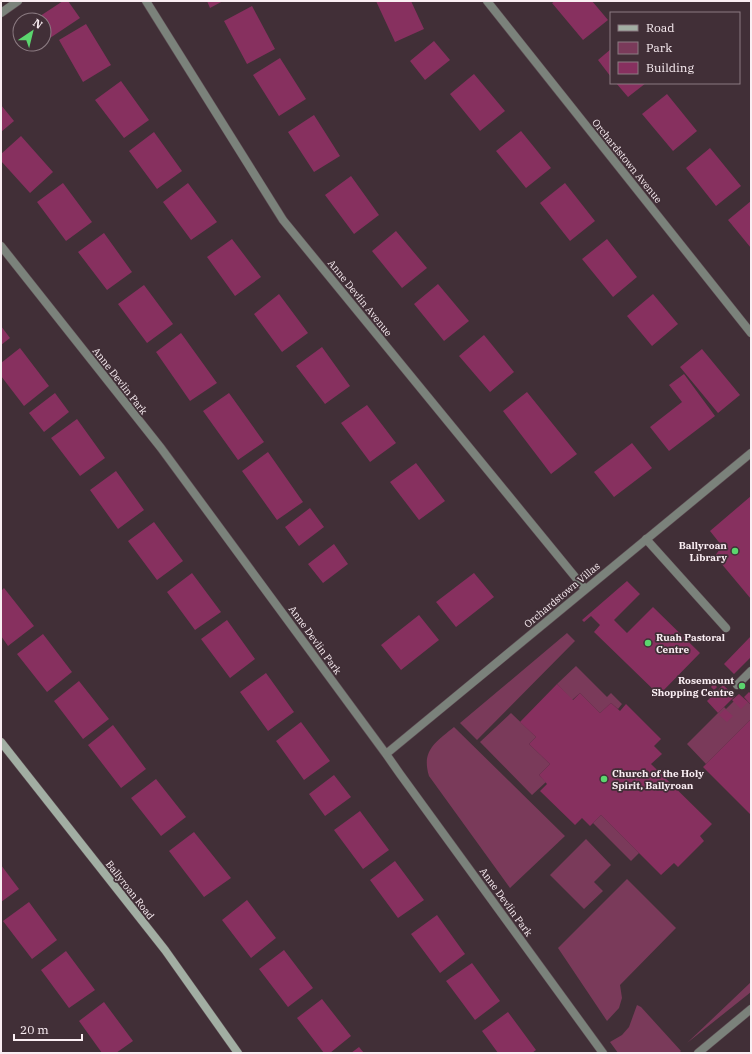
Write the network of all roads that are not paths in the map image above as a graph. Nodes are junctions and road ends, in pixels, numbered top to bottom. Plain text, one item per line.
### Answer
1 (18, 1) edge
2 (146, 1) edge
3 (487, 1) edge
4 (1, 13) edge
5 (1, 246) edge
6 (751, 333) edge
7 (751, 453) edge
8 (646, 539) junction
9 (585, 590) junction
10 (726, 628) dead end
11 (751, 671) edge
12 (737, 685) dead end
13 (1, 742) edge
14 (386, 754) junction
15 (751, 1009) edge
16 (238, 1053) edge
17 (603, 1053) edge
18 (698, 1053) edge

1 - 4 street
2 - 9 street, Anne Devlin Avenue
3 - 6 street, Orchardstown Avenue
5 - 14 street, Anne Devlin Park
7 - 8 street, Orchardstown Villas
8 - 9 street, Orchardstown Villas
8 - 10 street
9 - 14 street, Orchardstown Villas
11 - 12 street
13 - 16 main road, Ballyroan Road
14 - 17 street, Anne Devlin Park
15 - 18 street

